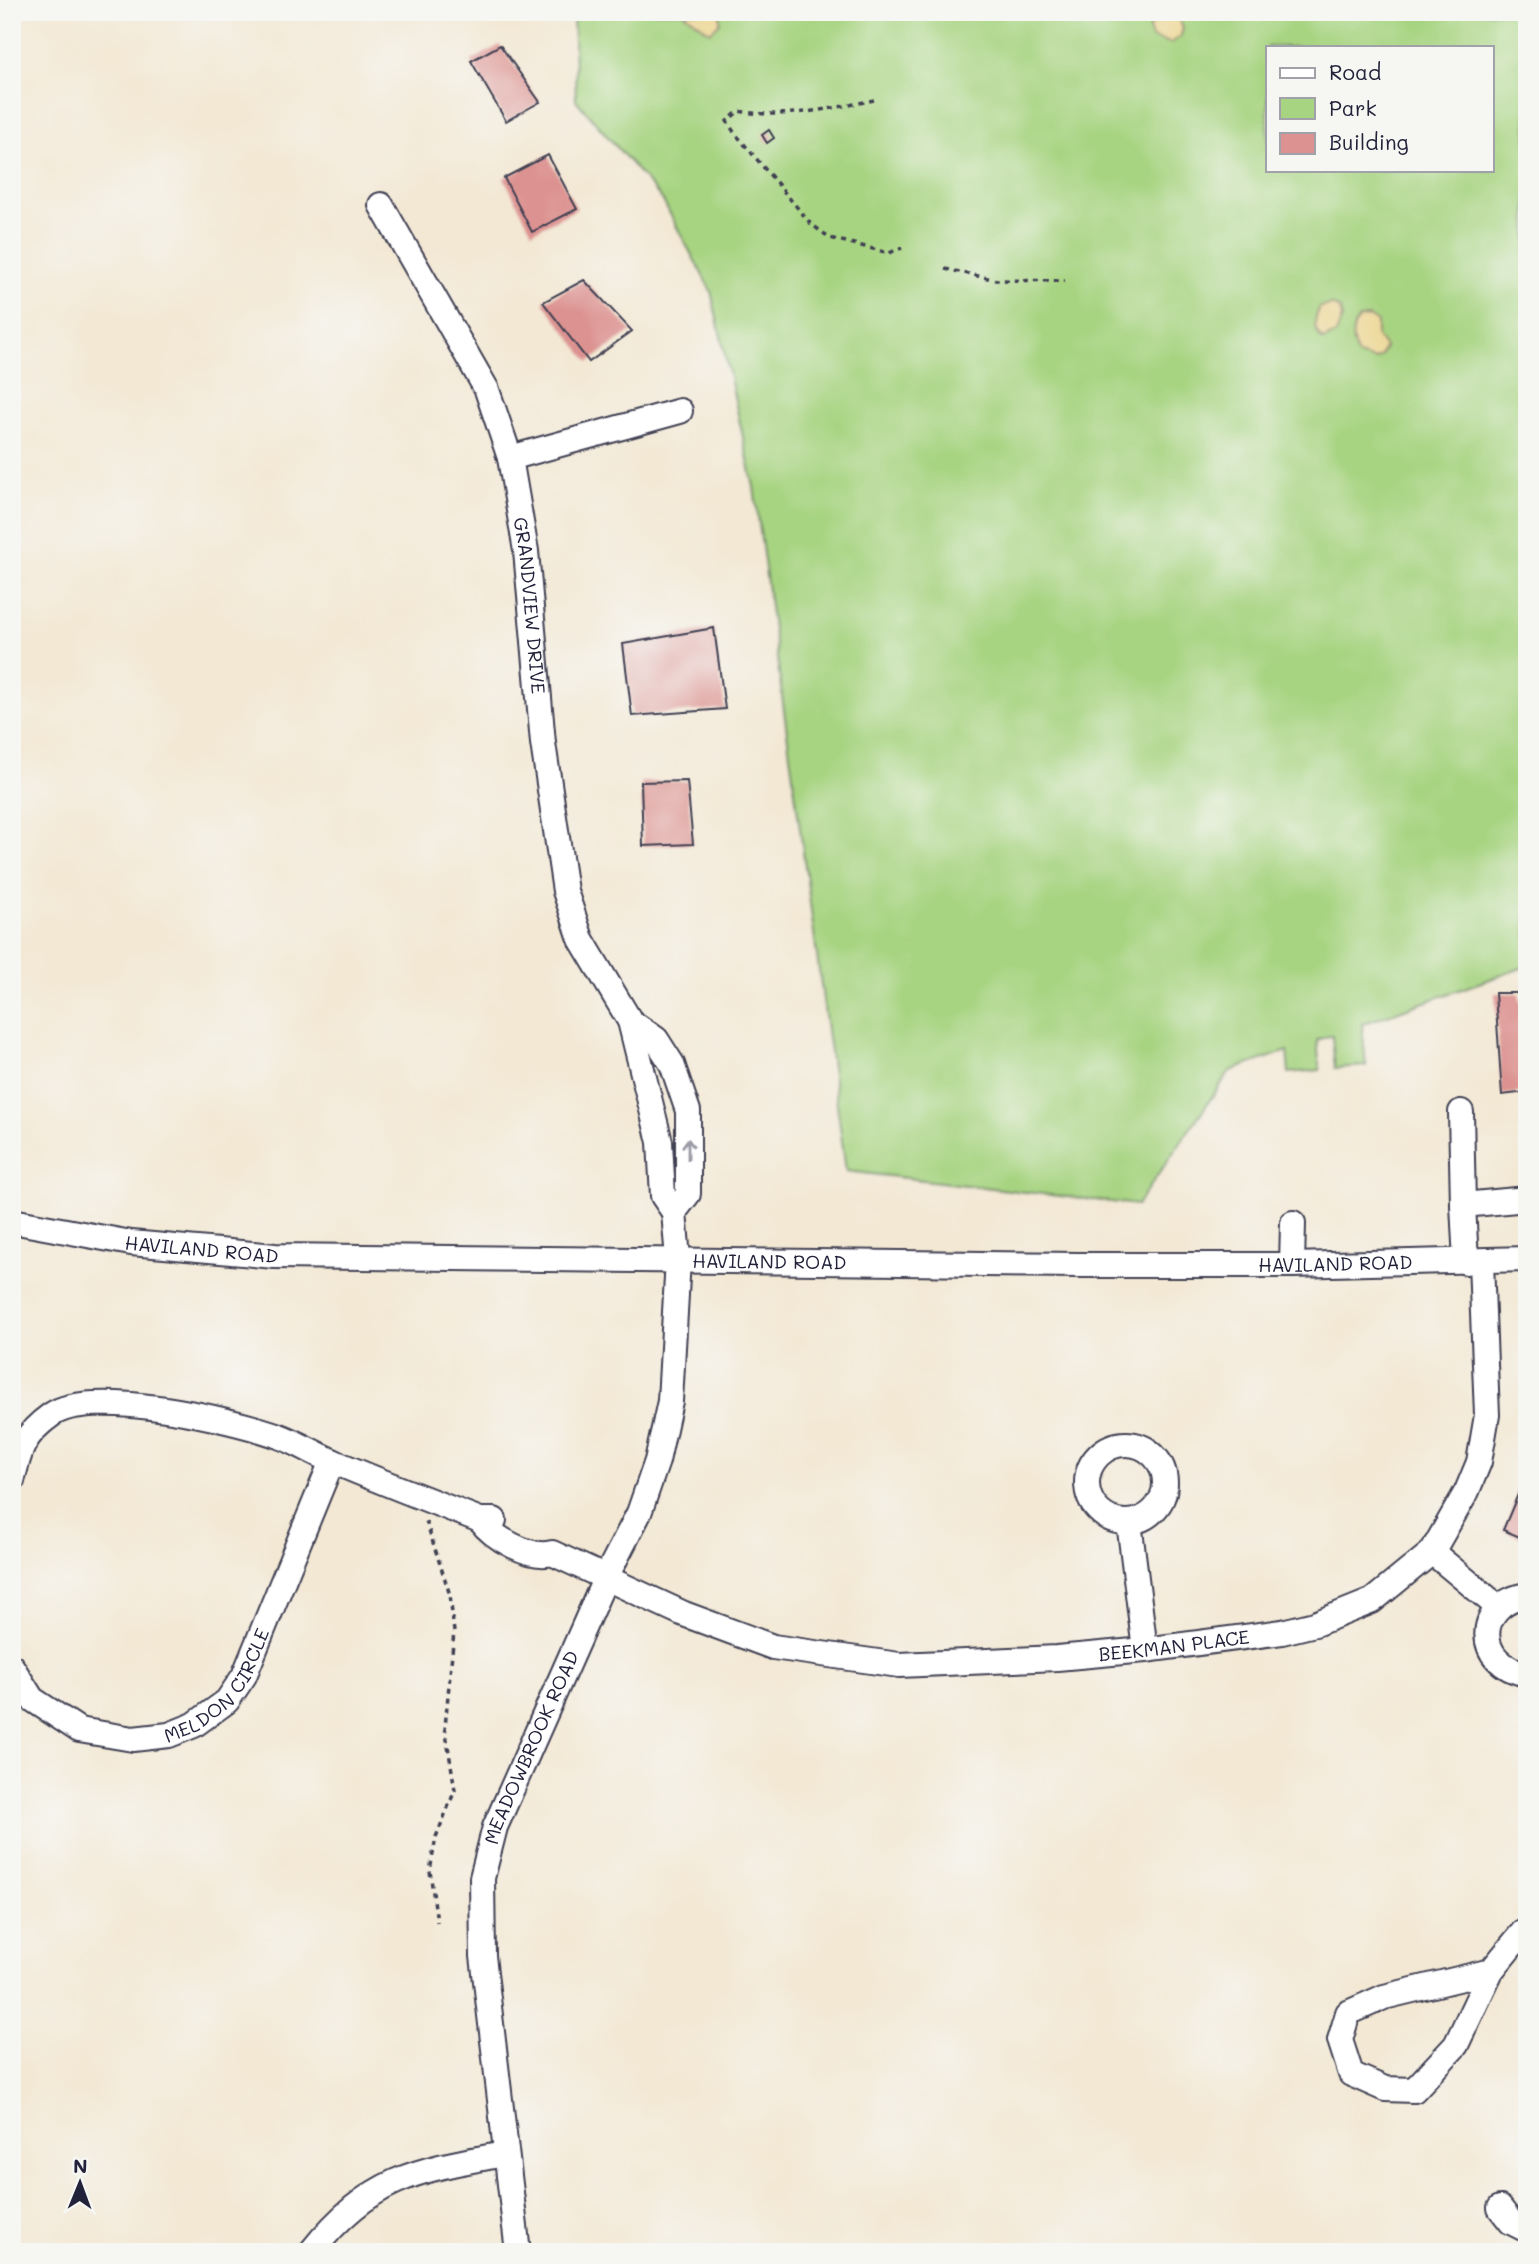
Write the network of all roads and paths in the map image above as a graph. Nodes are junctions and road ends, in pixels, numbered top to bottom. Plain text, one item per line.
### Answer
1 (874, 100) dead end
2 (381, 205) dead end
3 (902, 248) dead end
4 (945, 269) dead end
5 (1065, 281) dead end
6 (680, 411) dead end
7 (510, 458) junction
8 (630, 1021) junction
9 (1461, 1112) dead end
10 (1527, 1199) edge
11 (1463, 1205) junction
12 (674, 1212) junction
13 (12, 1221) edge
14 (1293, 1223) dead end
15 (678, 1259) junction
16 (1527, 1259) edge
17 (1473, 1262) junction
18 (1293, 1265) junction
19 (332, 1461) junction
20 (12, 1481) edge
21 (425, 1517) dead end
22 (1129, 1522) dead end
23 (1432, 1552) junction
24 (606, 1577) junction
25 (1527, 1595) edge
26 (1498, 1607) junction
27 (1145, 1650) junction
28 (12, 1667) edge
29 (1527, 1674) edge
30 (437, 1922) dead end
31 (1527, 1933) edge
32 (1491, 1970) junction
33 (505, 2154) junction
34 (1500, 2208) dead end
35 (1527, 2230) edge
36 (311, 2252) edge
37 (518, 2252) edge

1 - 3 path
2 - 7 street, GRANDVIEW DRIVE
4 - 5 path
6 - 7 street
7 - 8 street, GRANDVIEW DRIVE
8 - 12 street, GRANDVIEW DRIVE
12 -> 8 street, GRANDVIEW DRIVE
9 - 11 street, BEEKMAN PLACE
10 - 11 street
11 - 17 street, BEEKMAN PLACE
12 - 15 street, MEADOWBROOK ROAD
13 - 15 street, HAVILAND ROAD
14 - 18 street
15 - 18 street, HAVILAND ROAD
15 - 24 street, MEADOWBROOK ROAD
16 - 17 street, HAVILAND ROAD
17 - 18 street, HAVILAND ROAD
17 - 23 street, BEEKMAN PLACE
19 - 20 street
19 - 24 street
19 - 28 street, MELDON CIRCLE
21 - 30 path
22 - 27 street
23 - 26 street
23 - 27 street, BEEKMAN PLACE
24 - 27 street, BEEKMAN PLACE
24 - 33 street, MEADOWBROOK ROAD
25 - 26 street
26 - 29 street
31 - 32 street
32 - 32 street
33 - 36 street
33 - 37 street, MEADOWBROOK ROAD
34 - 35 street

